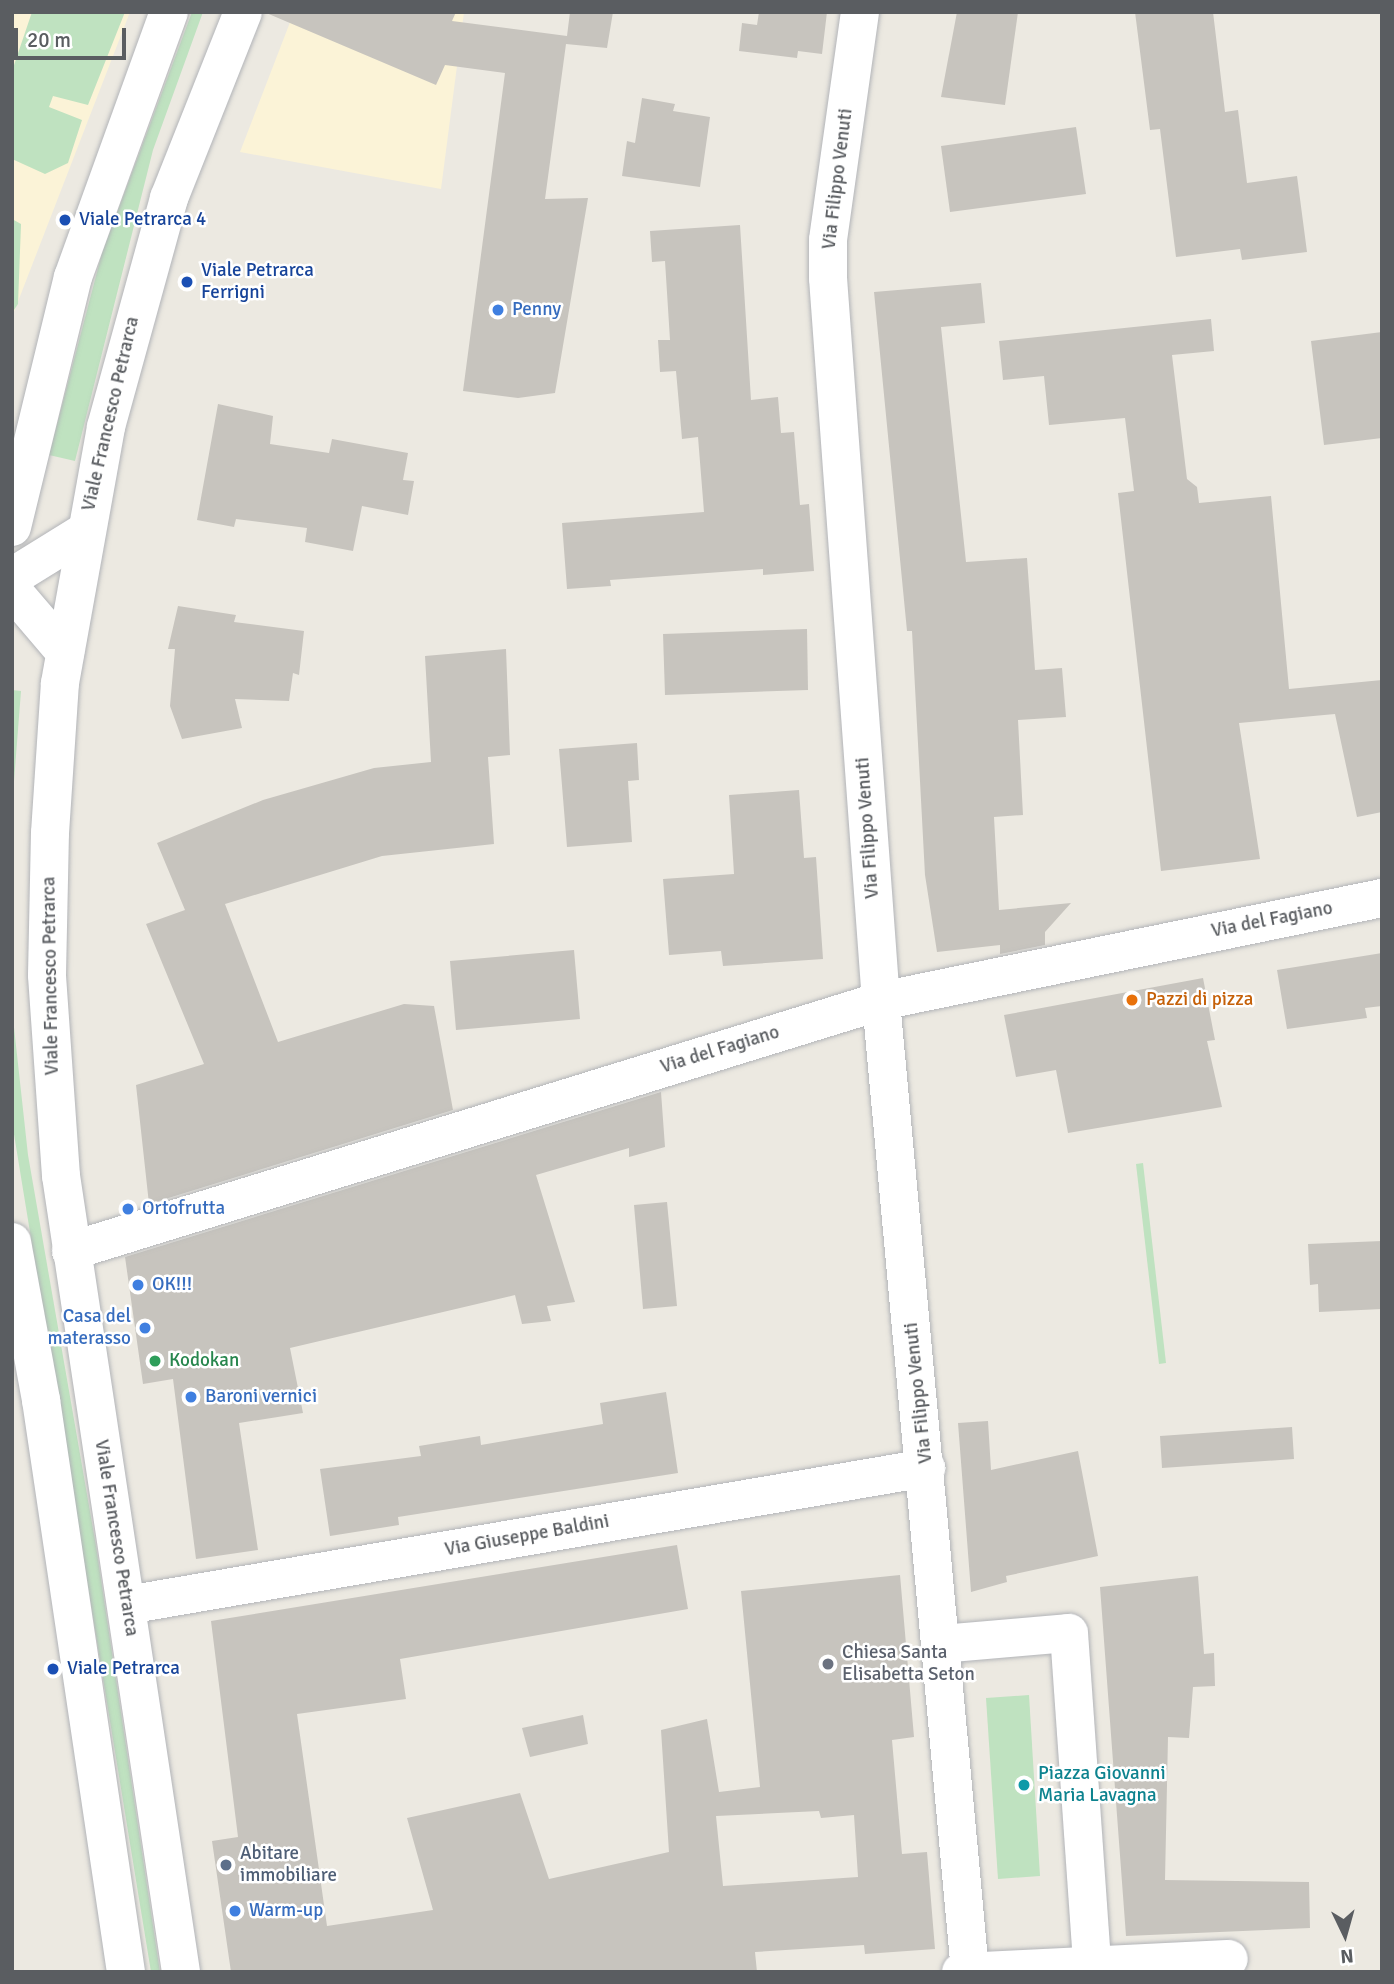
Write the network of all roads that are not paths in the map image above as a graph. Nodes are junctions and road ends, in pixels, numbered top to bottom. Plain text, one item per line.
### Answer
1 (169, 12) edge
2 (243, 12) edge
3 (860, 12) edge
4 (12, 527) edge
5 (83, 533) junction
6 (12, 577) edge
7 (12, 590) edge
8 (65, 652) junction
9 (1382, 898) edge
10 (881, 1001) junction
11 (12, 1242) edge
12 (71, 1251) junction
13 (926, 1468) junction
14 (127, 1605) junction
15 (941, 1644) junction
16 (1229, 1959) dead end
17 (180, 1965) edge
18 (1093, 1968) edge
19 (970, 1971) edge
20 (126, 1972) edge
21 (961, 1972) edge

1 - 4 street
2 - 5 street, Viale Francesco Petrarca
3 - 10 street, Via Filippo Venuti
5 - 6 street
5 - 8 street, Viale Francesco Petrarca
7 - 8 street
8 - 12 street, Viale Francesco Petrarca
9 - 10 street, Via del Fagiano
10 - 12 street, Via del Fagiano
10 - 13 street, Via Filippo Venuti
11 - 20 street
12 - 14 street, Viale Francesco Petrarca
13 - 14 street, Via Giuseppe Baldini
13 - 15 street, Via Filippo Venuti
14 - 17 street, Viale Francesco Petrarca
15 - 18 street
15 - 19 street
16 - 18 street
18 - 19 street
19 - 21 street

